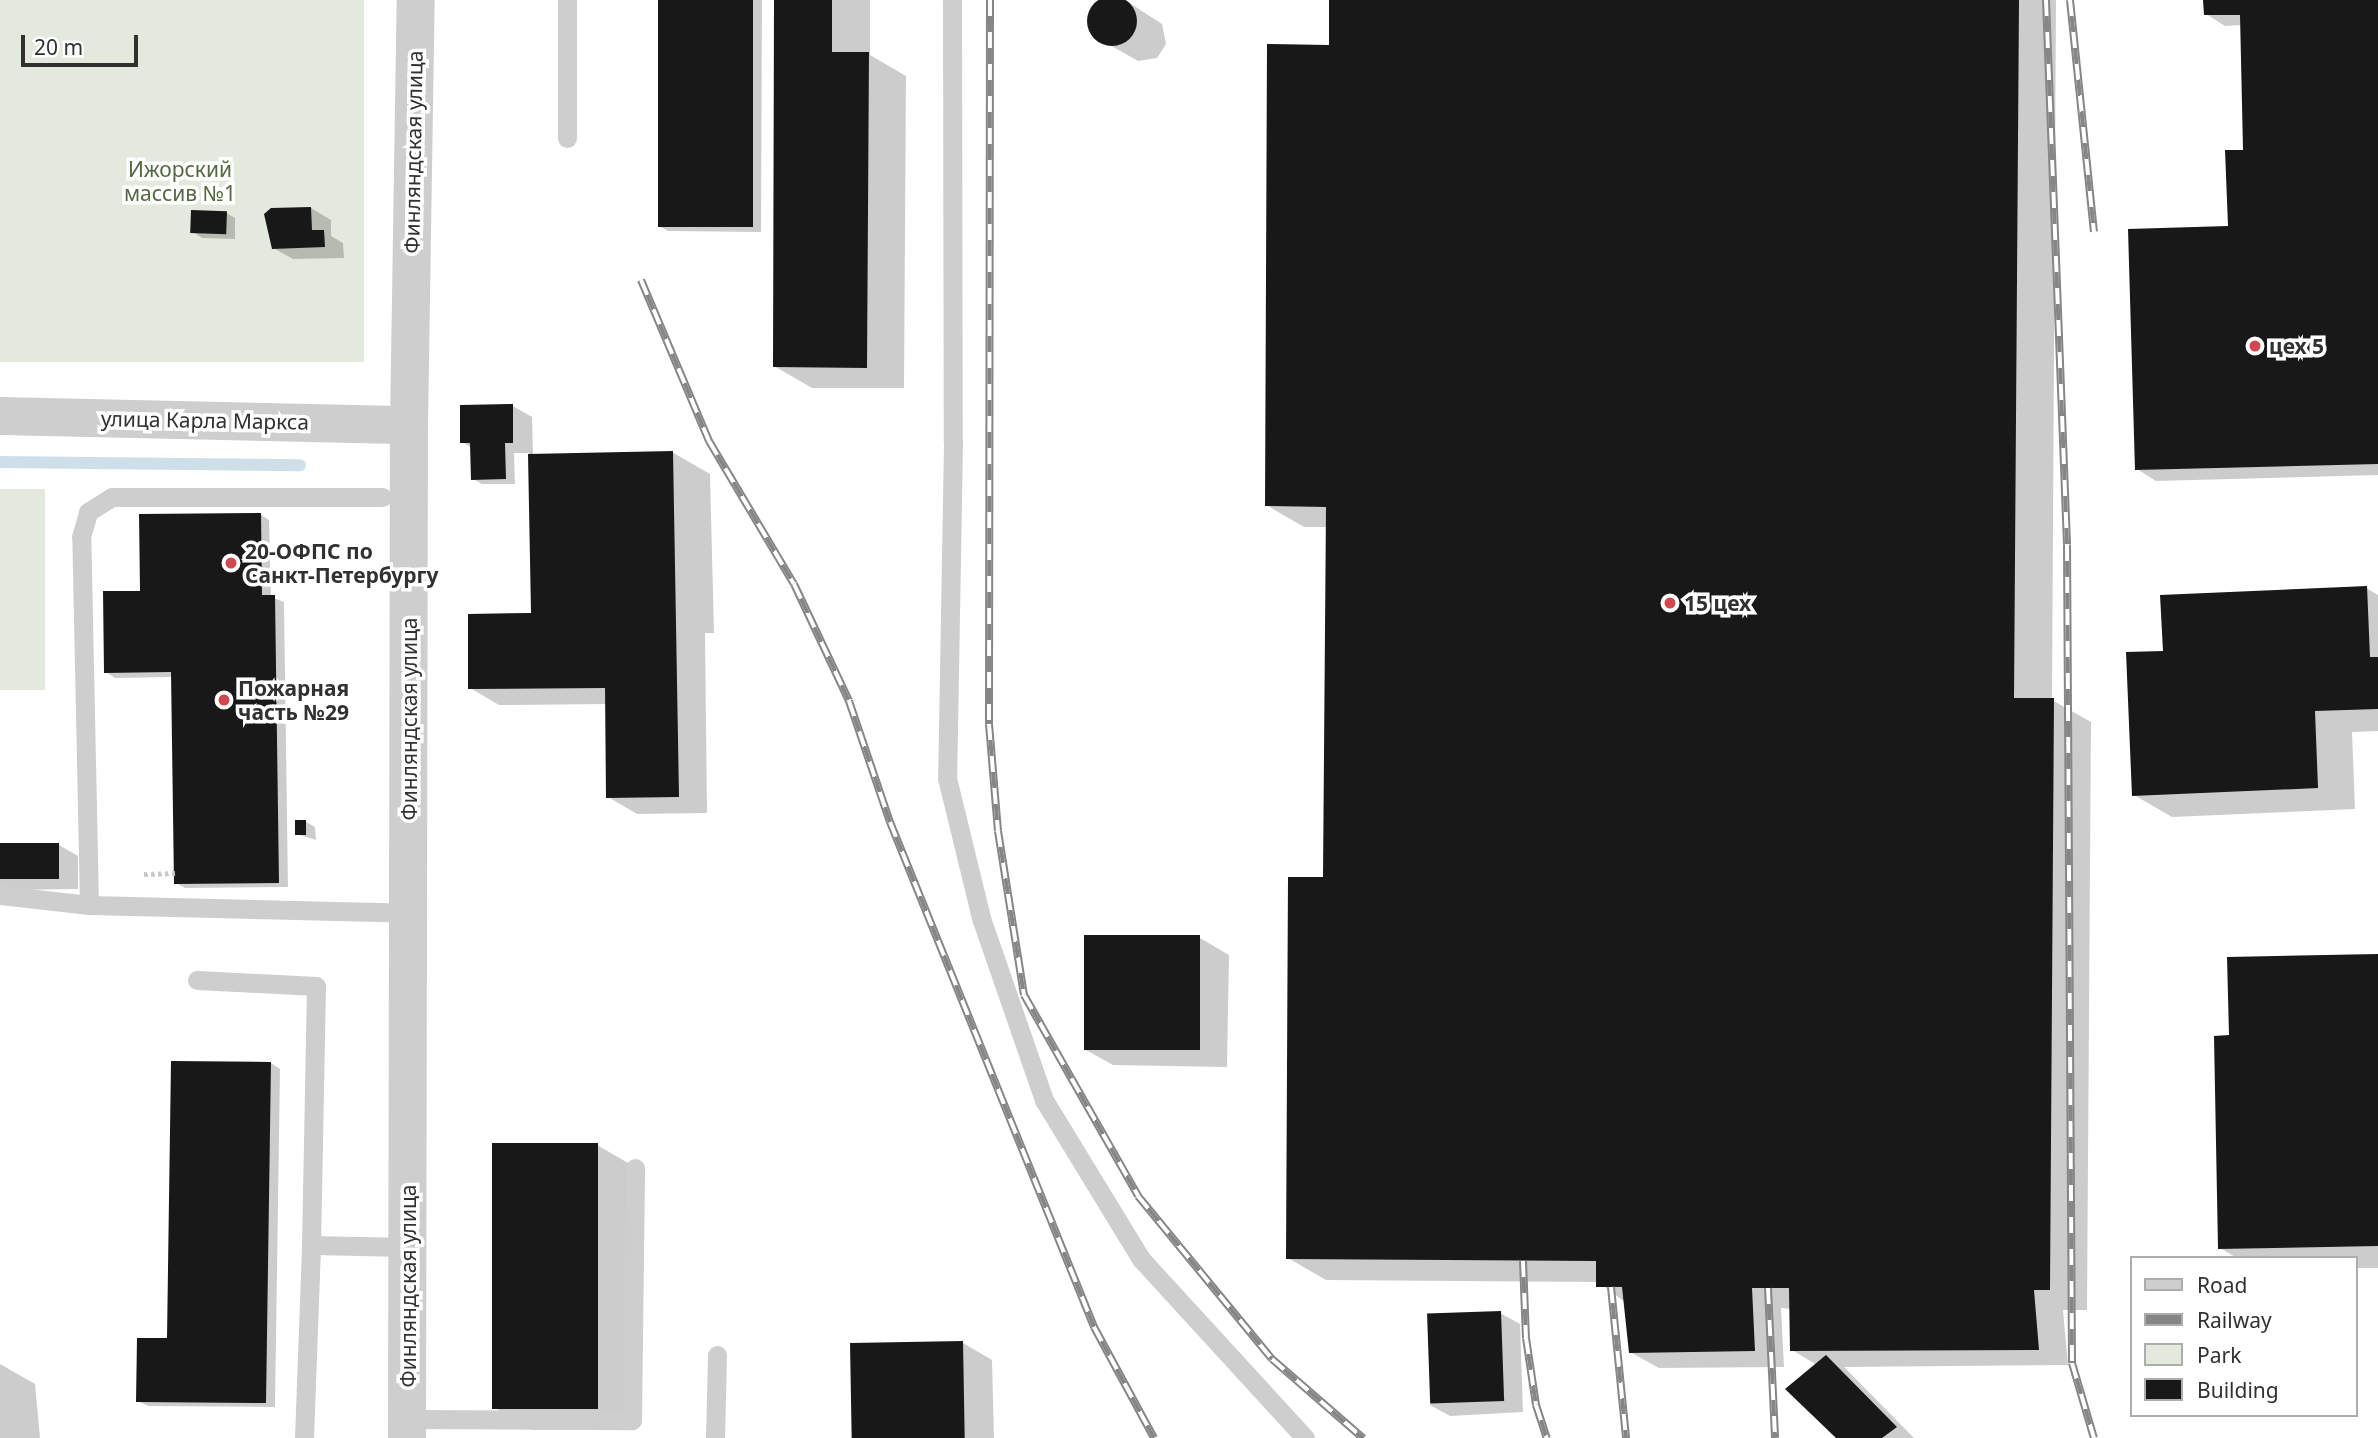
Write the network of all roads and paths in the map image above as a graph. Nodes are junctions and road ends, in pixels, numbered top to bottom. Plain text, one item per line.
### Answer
1 (416, 0) edge
2 (567, 0) edge
3 (953, 0) edge
4 (567, 138) dead end
5 (0, 416) edge
6 (409, 425) junction
7 (382, 497) dead end
8 (0, 895) edge
9 (89, 905) junction
10 (409, 913) junction
11 (197, 980) dead end
12 (635, 1168) dead end
13 (311, 1245) junction
14 (408, 1247) junction
15 (717, 1355) dead end
16 (407, 1429) edge
17 (304, 1438) edge
18 (715, 1438) edge
19 (1305, 1438) edge

1 - 6 street, Финляндская улица
2 - 4 lane
3 - 19 lane
5 - 6 street, улица Карла Маркса
6 - 10 street, Финляндская улица
7 - 9 lane
8 - 9 lane
9 - 10 lane
10 - 14 street, Финляндская улица
11 - 13 lane
12 - 16 lane
13 - 14 lane
13 - 17 lane
14 - 16 street, Финляндская улица
15 - 18 lane

